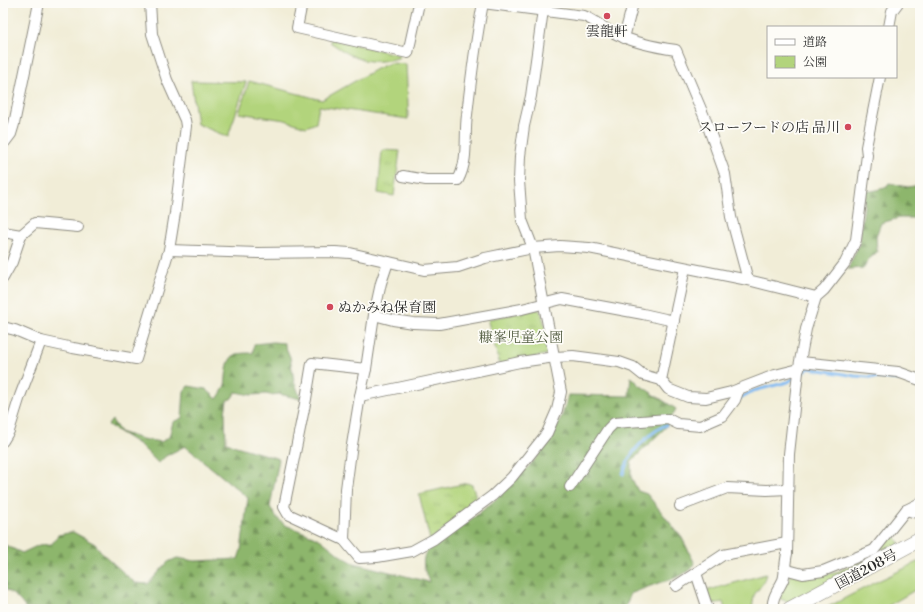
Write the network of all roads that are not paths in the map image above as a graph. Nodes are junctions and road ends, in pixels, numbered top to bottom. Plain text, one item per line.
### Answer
1 (39, 3) edge
2 (150, 3) edge
3 (302, 3) edge
4 (419, 3) edge
5 (483, 3) edge
6 (633, 3) edge
7 (898, 3) edge
8 (543, 10) junction
9 (889, 26) edge
10 (624, 38) junction
11 (880, 78) edge
12 (3, 142) edge
13 (402, 176) dead end
14 (78, 227) dead end
15 (3, 232) edge
16 (21, 235) junction
17 (533, 248) junction
18 (169, 250) junction
19 (388, 262) junction
20 (685, 268) junction
21 (3, 278) edge
22 (748, 280) junction
23 (816, 297) junction
24 (544, 303) junction
25 (374, 315) junction
26 (674, 321) junction
27 (3, 327) edge
28 (41, 341) junction
29 (555, 357) junction
30 (799, 368) junction
31 (366, 369) junction
32 (661, 380) junction
33 (920, 380) edge
34 (739, 389) junction
35 (360, 396) junction
36 (3, 441) edge
37 (570, 487) dead end
38 (788, 490) junction
39 (920, 503) edge
40 (680, 506) dead end
41 (906, 510) junction
42 (920, 514) edge
43 (920, 539) edge
44 (344, 540) junction
45 (787, 543) junction
46 (784, 569) junction
47 (696, 573) junction
48 (676, 586) dead end
49 (708, 609) edge
50 (773, 609) edge
51 (790, 609) edge

1 - 12 street
2 - 18 street
3 - 4 street
5 - 8 street
5 - 13 street
6 - 10 street
7 - 9 street
8 - 10 street
8 - 17 street
10 - 22 street
11 - 23 street
14 - 16 street
15 - 16 street
16 - 21 street
17 - 19 street
17 - 20 street
17 - 24 street
18 - 19 street
18 - 28 street
19 - 25 street
20 - 22 street
20 - 26 street
22 - 23 street
23 - 30 street
24 - 25 street
24 - 26 street
24 - 29 street
25 - 31 street
26 - 32 street
27 - 28 street
28 - 36 street
29 - 32 street
29 - 35 street
29 - 44 street
30 - 33 street
30 - 34 street
30 - 38 street
31 - 35 street
31 - 44 street
32 - 34 street
34 - 37 street
35 - 44 street
38 - 40 street
38 - 45 street
39 - 41 street
41 - 42 street
41 - 46 street
43 - 51 highway, 国道208号
45 - 46 street
45 - 47 street
46 - 50 street
47 - 48 street
47 - 49 street

